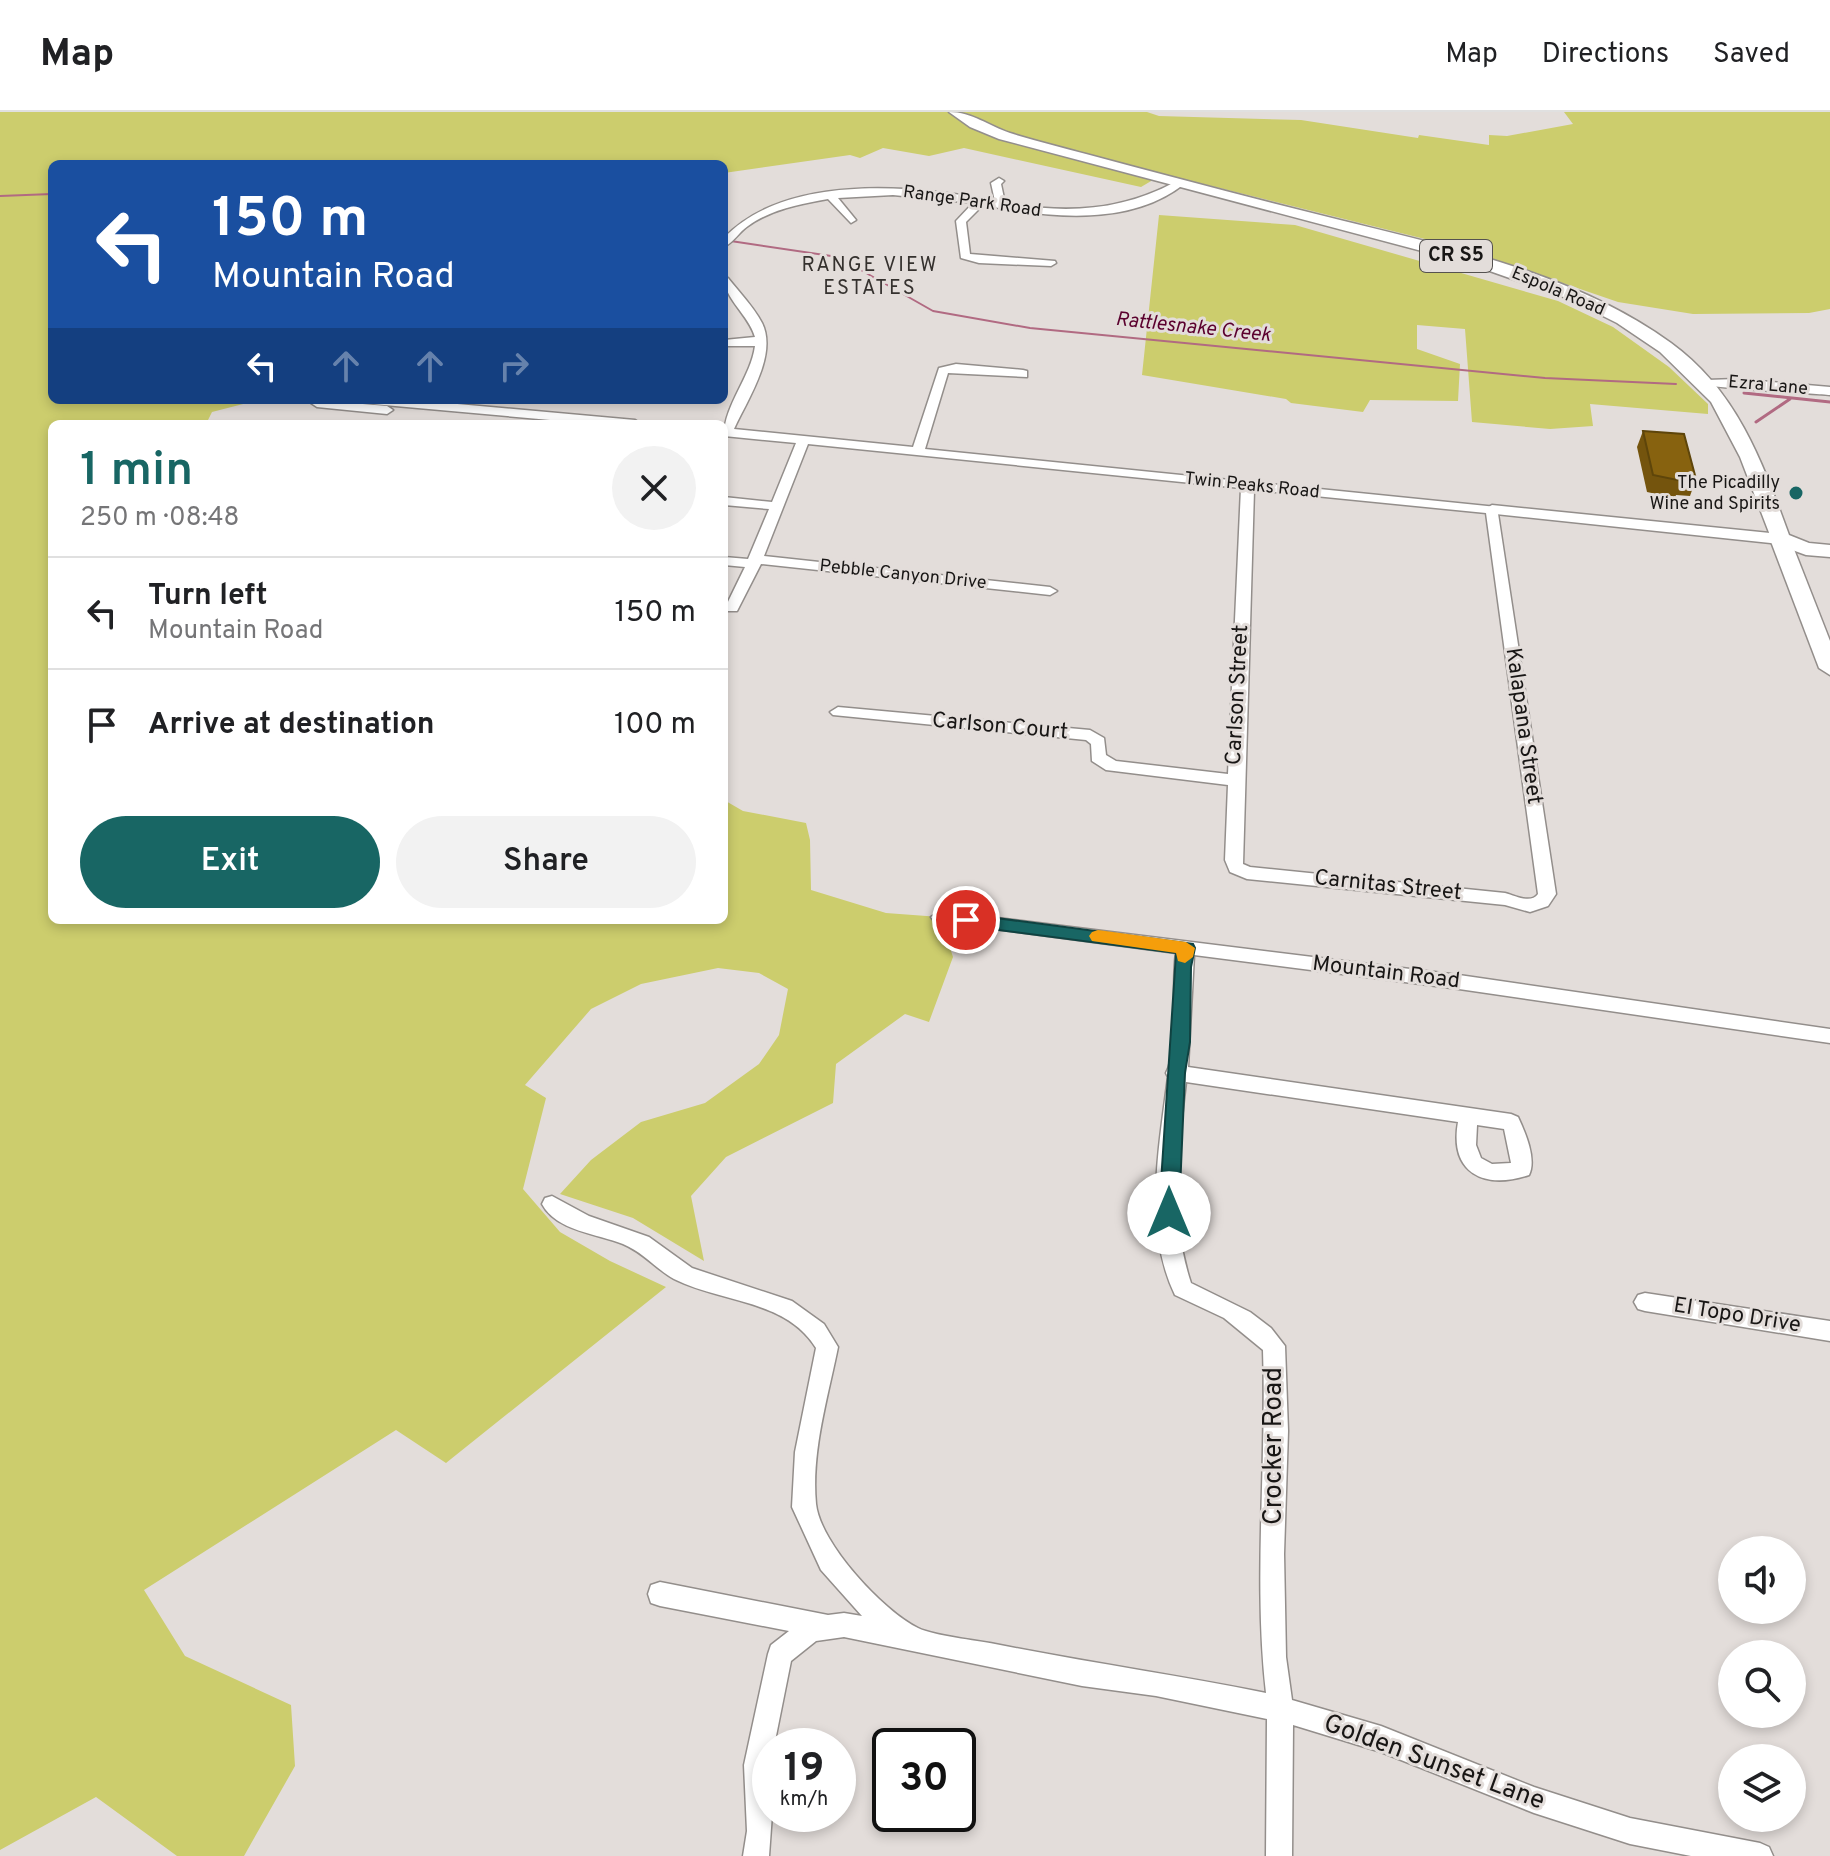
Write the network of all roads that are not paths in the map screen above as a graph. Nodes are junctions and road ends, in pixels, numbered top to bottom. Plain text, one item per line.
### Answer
1 (956, 112) edge
2 (999, 181) dead end
3 (1179, 184) junction
4 (831, 196) junction
5 (979, 203) junction
6 (1001, 207) junction
7 (851, 220) dead end
8 (728, 240) edge
9 (1051, 263) dead end
10 (728, 285) edge
11 (761, 342) junction
12 (728, 343) edge
13 (1023, 374) dead end
14 (1707, 384) junction
15 (1830, 391) edge
16 (327, 404) edge
17 (415, 404) edge
18 (477, 410) junction
19 (590, 420) edge
20 (728, 425) edge
21 (728, 432) edge
22 (803, 440) junction
23 (918, 450) junction
24 (1248, 485) junction
25 (728, 501) edge
26 (777, 506) junction
27 (1492, 510) junction
28 (1780, 539) junction
29 (1830, 540) edge
30 (1830, 551) edge
31 (728, 561) edge
32 (754, 561) junction
33 (1050, 591) dead end
34 (732, 608) dead end
35 (1830, 668) edge
36 (838, 712) dead end
37 (1234, 780) junction
38 (1271, 873) joint
39 (1505, 899) joint
40 (940, 917) dead end
41 (1186, 948) junction
42 (1830, 1036) edge
43 (1175, 1073) junction
44 (1469, 1116) dead end
45 (552, 1204) dead end
46 (1645, 1302) dead end
47 (1830, 1331) edge
48 (660, 1594) dead end
49 (825, 1626) junction
50 (917, 1641) junction
51 (1280, 1709) junction
52 (756, 1856) edge
53 (1279, 1856) edge
54 (1760, 1856) edge

1 - 3 main road, Espola Road / CR S5
2 - 6 street
3 - 6 street, Range Park Road
3 - 14 main road, Espola Road / CR S5
4 - 5 street, Range Park Road
4 - 7 street
4 - 8 street, Range Park Road
5 - 6 street, Range Park Road
5 - 9 street
10 - 11 street
11 - 12 street
11 - 20 street
13 - 23 street
14 - 15 street, Ezra Lane
14 - 28 main road, Espola Road / CR S5
16 - 18 street
17 - 18 street
18 - 19 street
21 - 22 street, Twin Peaks Road
22 - 23 street, Twin Peaks Road
22 - 26 street
23 - 24 street, Twin Peaks Road
24 - 27 street, Twin Peaks Road
24 - 37 street, Carlson Street
25 - 26 street
26 - 32 street
27 - 28 street, Twin Peaks Road
27 - 39 street, Kalapana Street
28 - 29 main road, Twin Peaks Road
28 - 30 main road, Twin Peaks Road
28 - 35 main road, Espola Road / CR S5
31 - 32 street, Pebble Canyon Drive
32 - 33 street, Pebble Canyon Drive
32 - 34 street
36 - 37 street, Carlson Court
37 - 38 street, Carlson Street
38 - 39 street, Carnitas Street
40 - 41 street, Mountain Road
41 - 42 street, Mountain Road
41 - 43 street, Crocker Road
43 - 44 street
43 - 51 street, Crocker Road
45 - 50 street
46 - 47 street, El Topo Drive
48 - 49 street, Golden Sunset Lane
49 - 50 street, Golden Sunset Lane
49 - 52 street
50 - 51 street, Golden Sunset Lane
51 - 53 street, Crocker Road
51 - 54 street, Golden Sunset Lane

